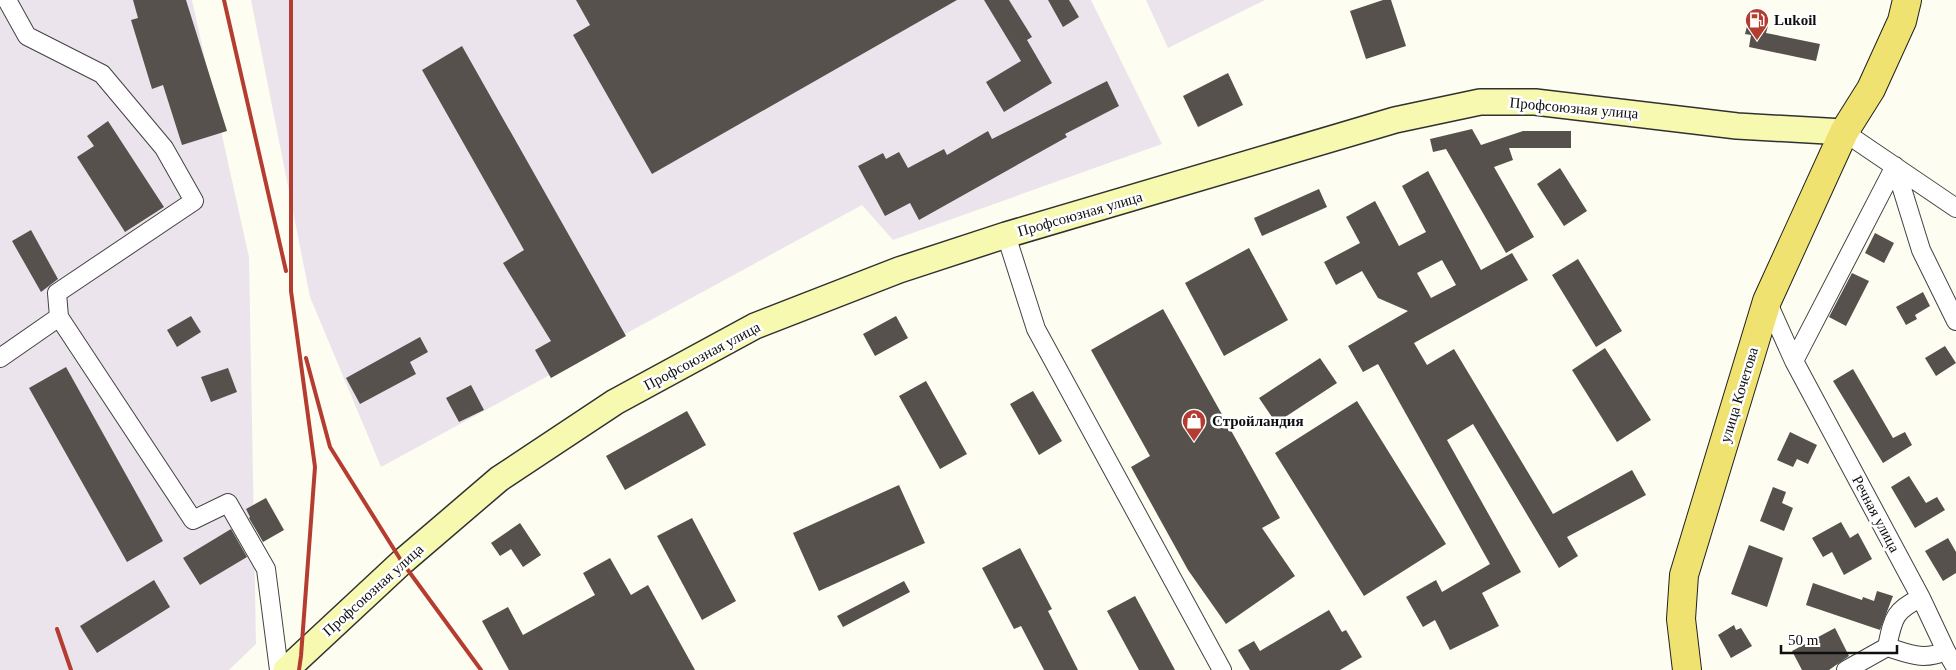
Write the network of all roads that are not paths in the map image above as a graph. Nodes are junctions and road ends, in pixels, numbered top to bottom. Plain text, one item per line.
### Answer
1 (7, 0) edge
2 (1907, 0) edge
3 (1844, 132) junction
4 (1895, 166) junction
5 (1956, 208) edge
6 (1006, 235) junction
7 (1767, 301) junction
8 (59, 317) junction
9 (1956, 321) edge
10 (0, 358) edge
11 (1794, 361) junction
12 (1920, 598) junction
13 (1887, 646) junction
14 (1946, 651) junction
15 (1956, 668) edge
16 (279, 670) edge
17 (286, 670) edge
18 (1222, 670) edge
19 (1687, 670) edge
20 (1846, 670) edge

1 - 8 street
2 - 3 main road
3 - 4 street
3 - 6 main road, Профсоюзная улица
3 - 7 main road, улица Кочетова
4 - 5 street
4 - 9 street
4 - 11 street
6 - 17 main road, Профсоюзная улица
6 - 18 street
7 - 11 street, Речная улица
7 - 19 main road, улица Кочетова
8 - 10 street
8 - 16 street
11 - 12 street, Речная улица
12 - 13 street
12 - 14 street, Речная улица
13 - 14 street
13 - 20 street
14 - 15 street, Речная улица

